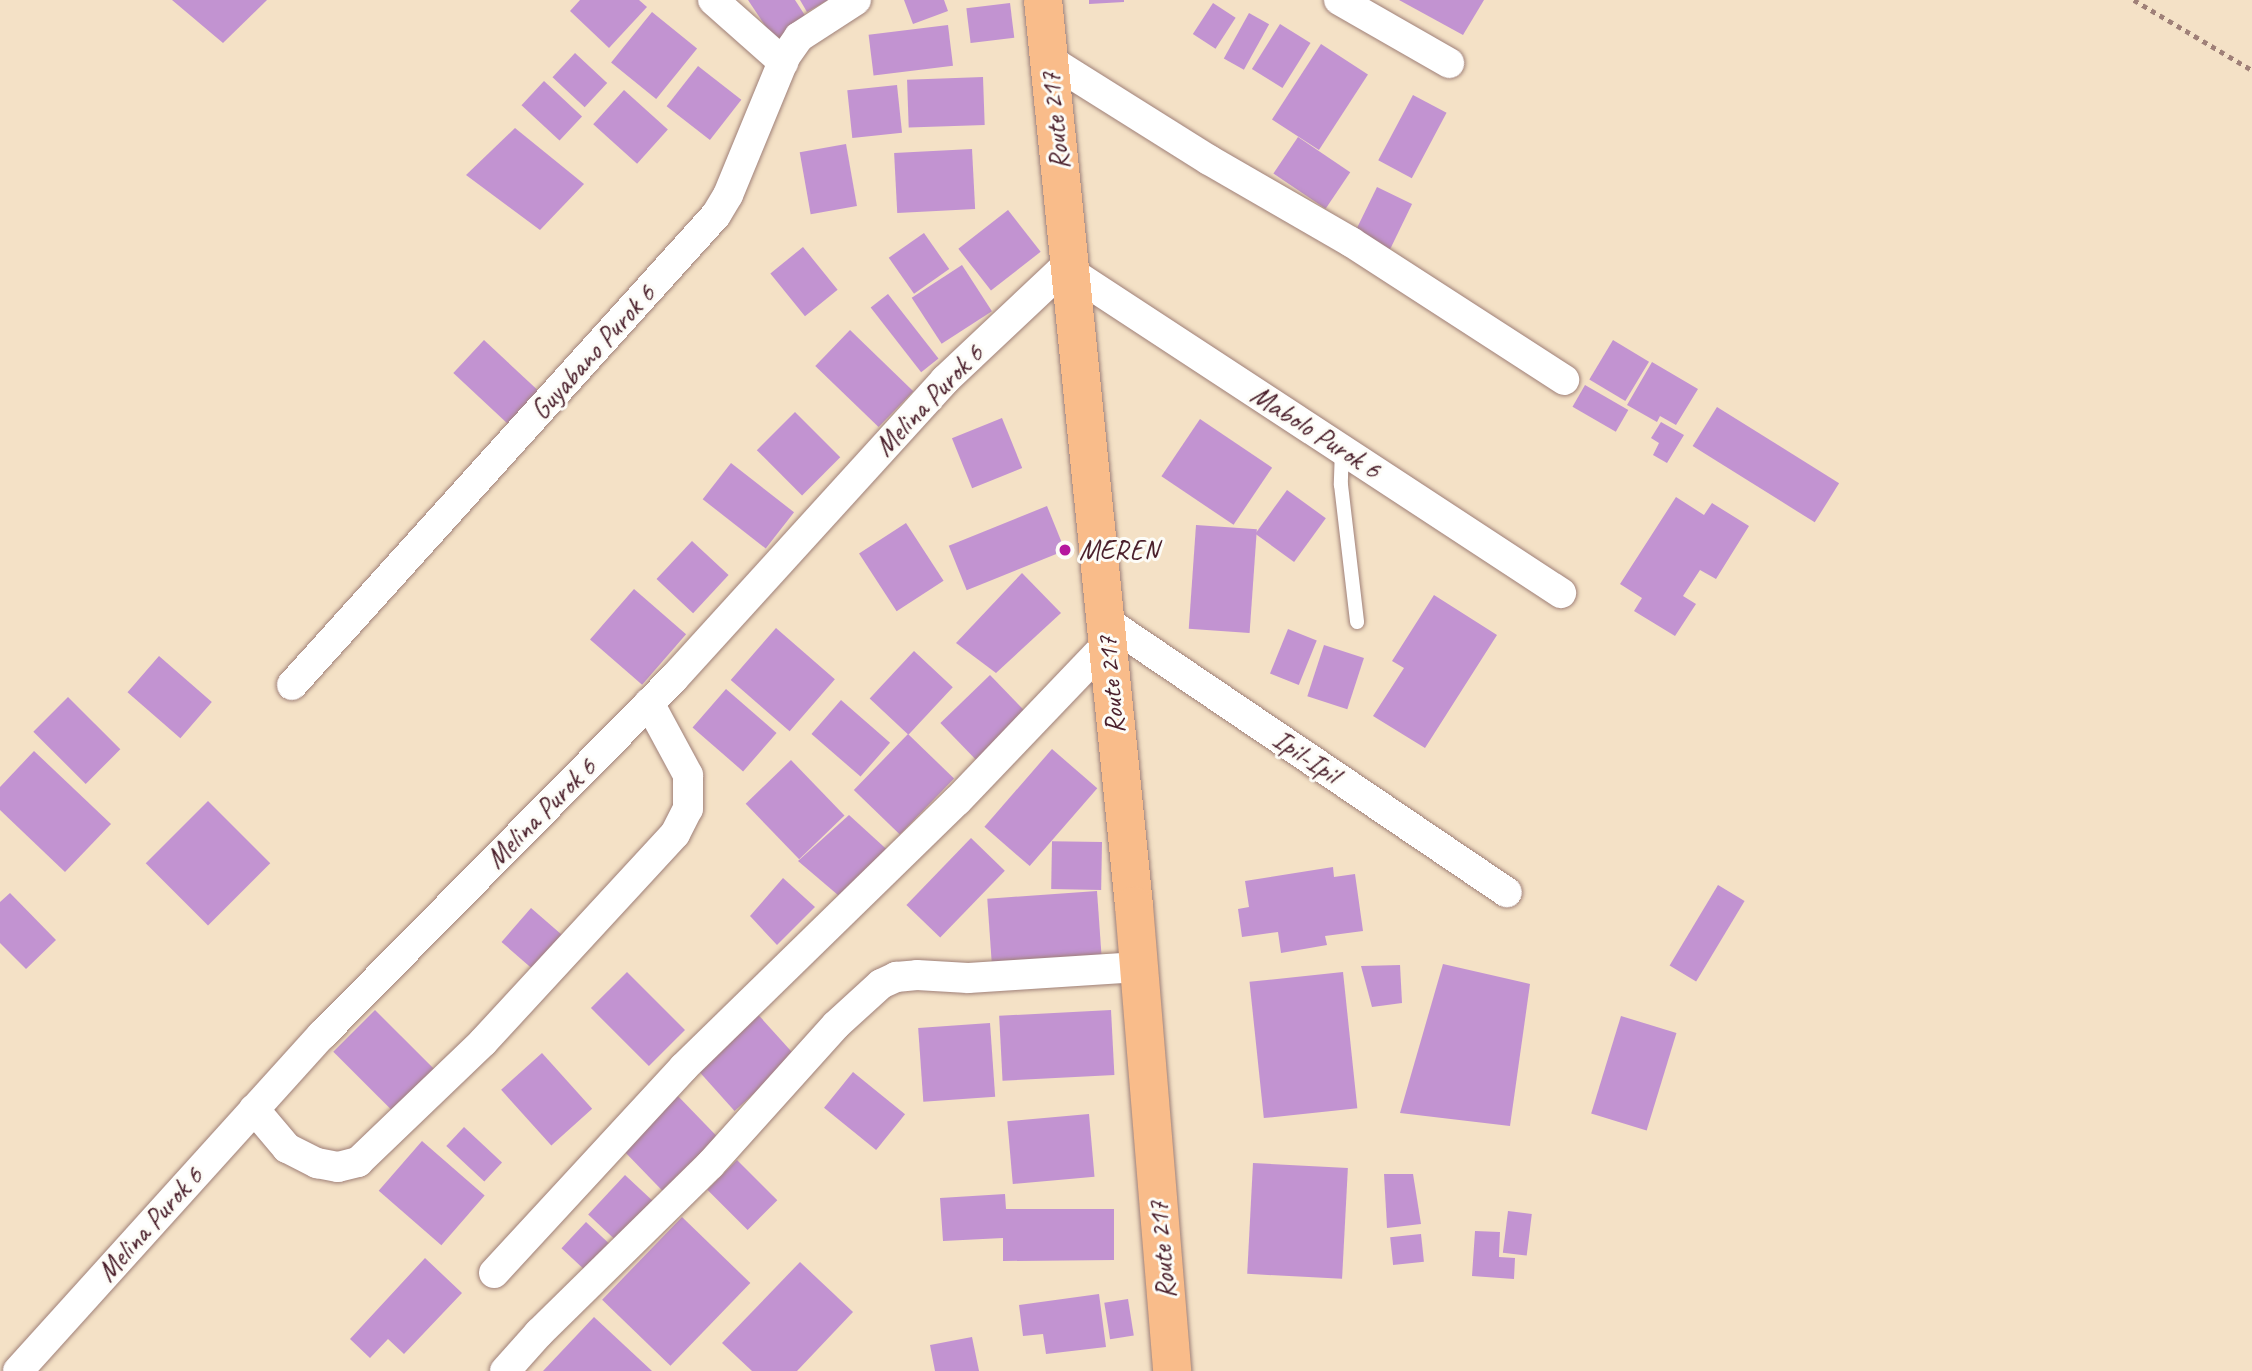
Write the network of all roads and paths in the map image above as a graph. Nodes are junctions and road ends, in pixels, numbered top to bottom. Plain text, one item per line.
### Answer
1 (713, 0) edge
2 (856, 0) edge
3 (1043, 0) edge
4 (1339, 0) edge
5 (2134, 0) edge
6 (1048, 60) junction
7 (783, 62) junction
8 (1449, 63) dead end
9 (2252, 70) edge
10 (1070, 267) junction
11 (1564, 380) dead end
12 (1342, 449) junction
13 (1561, 593) dead end
14 (1357, 622) dead end
15 (1107, 632) junction
16 (292, 685) dead end
17 (649, 703) junction
18 (1507, 892) dead end
19 (1139, 967) junction
20 (254, 1110) junction
21 (494, 1273) dead end
22 (18, 1371) edge
23 (505, 1371) edge
24 (1172, 1371) edge

1 - 7 street
2 - 7 street, Guyabano Purok 6
3 - 6 main road, Route 217
4 - 8 street
5 - 9 path
6 - 10 main road, Route 217
6 - 11 street
7 - 16 street, Guyabano Purok 6
10 - 12 street, Mabolo Purok 6
10 - 15 main road, Route 217
10 - 17 street, Melina Purok 6
12 - 13 street, Mabolo Purok 6
12 - 14 lane
15 - 18 street, Ipil-Ipil
15 - 19 main road, Route 217
15 - 21 street
17 - 20 street, Melina Purok 6
17 - 20 street
19 - 23 street
19 - 24 main road, Route 217
20 - 22 street, Melina Purok 6

